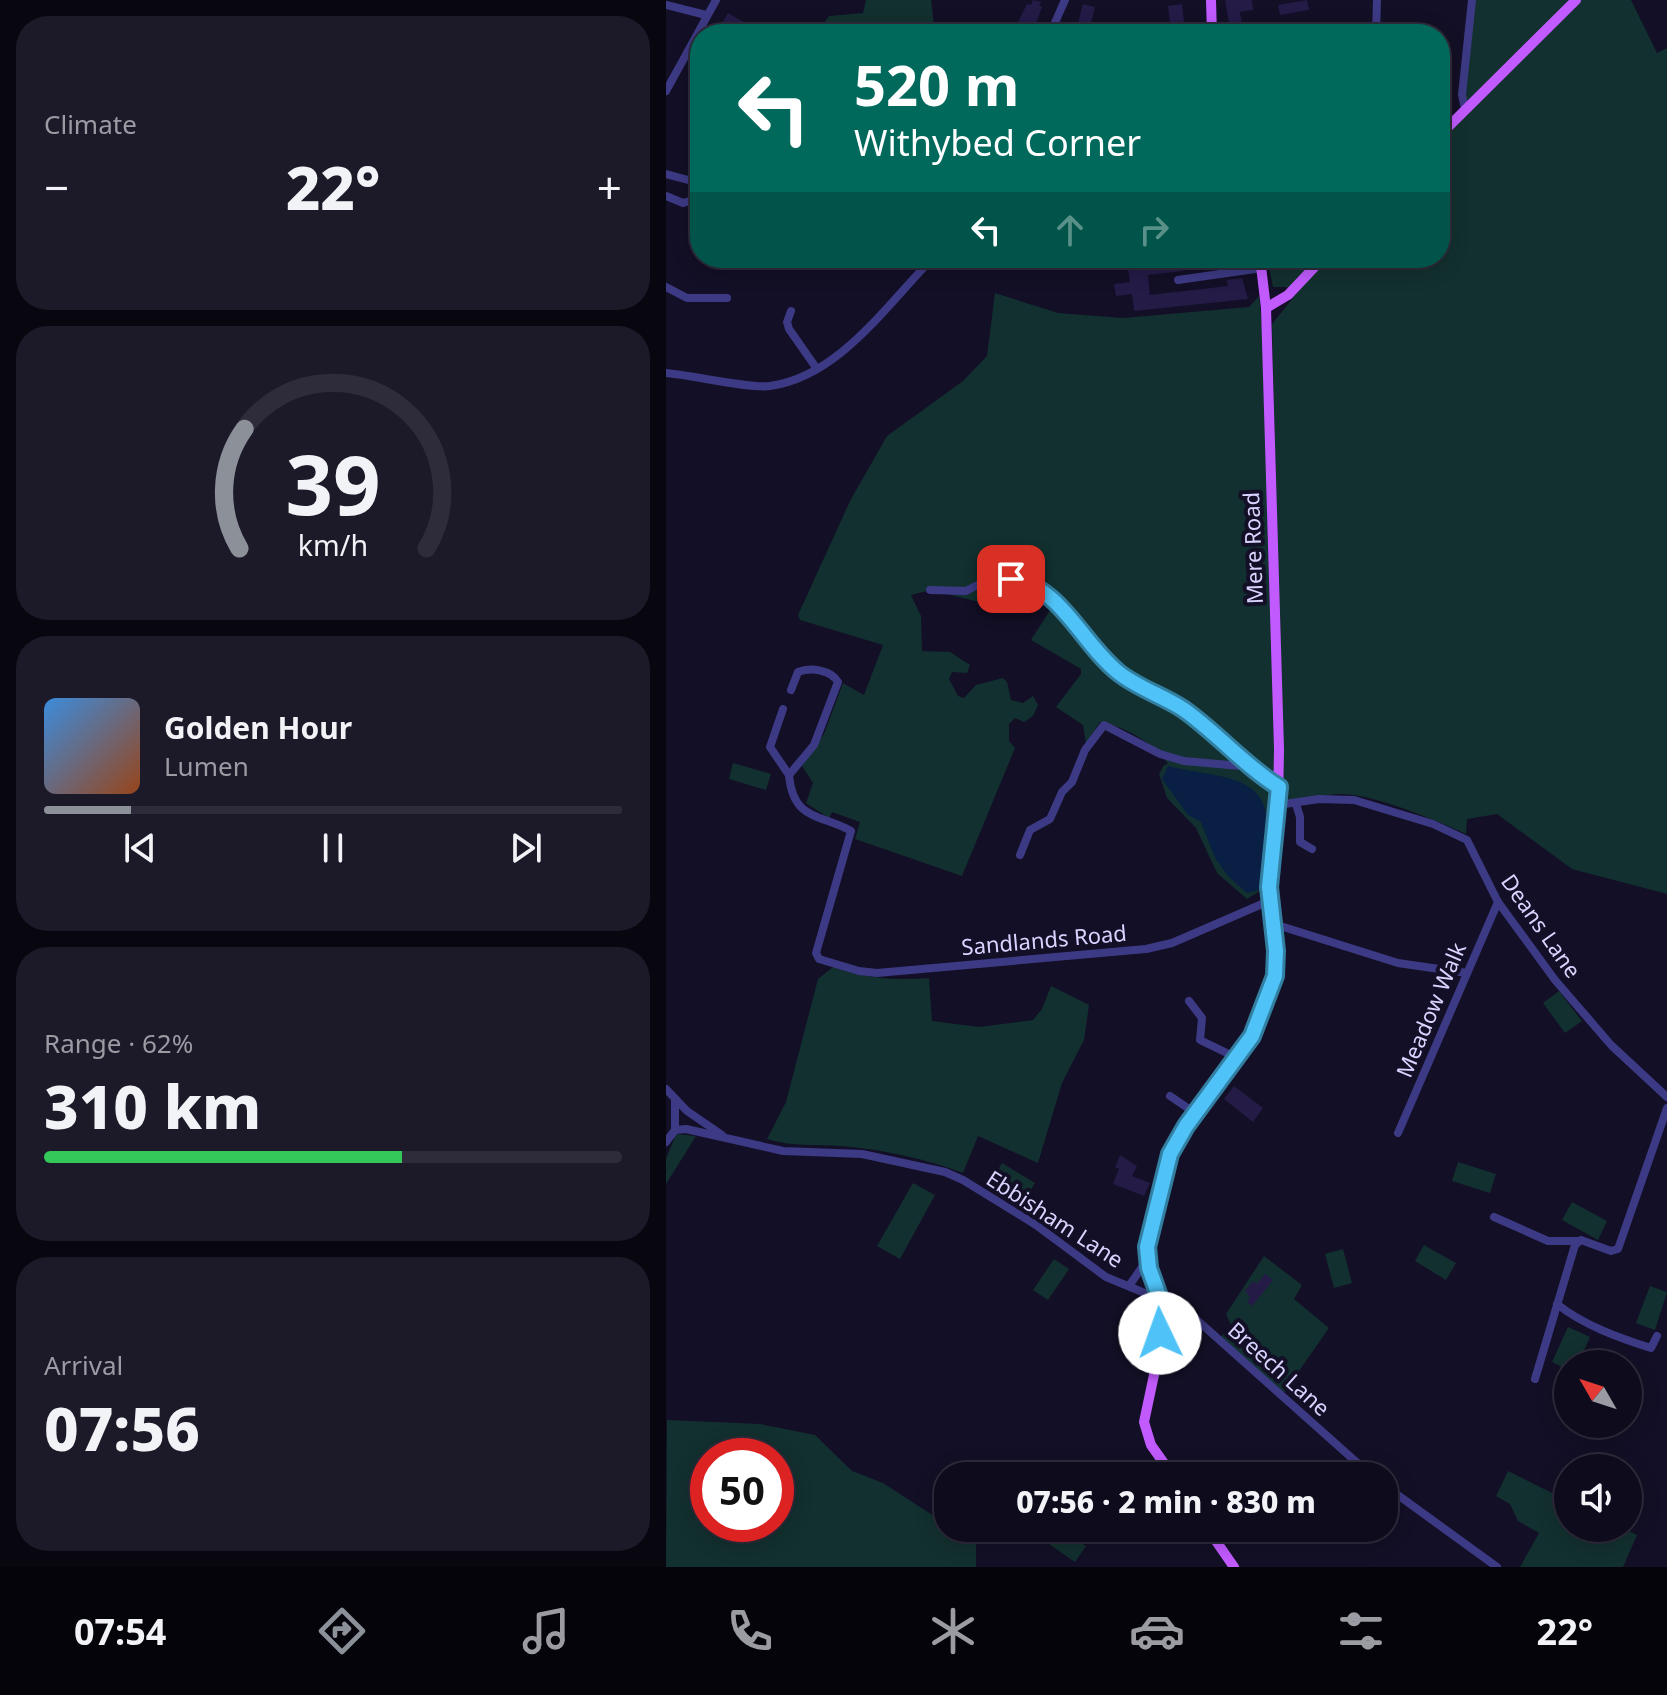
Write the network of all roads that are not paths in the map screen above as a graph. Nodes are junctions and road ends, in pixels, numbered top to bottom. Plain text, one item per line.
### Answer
1 (716, 0) edge
2 (1065, 0) edge
3 (1211, 0) edge
4 (1377, 0) edge
5 (1472, 0) edge
6 (1576, 0) edge
7 (666, 5) edge
8 (706, 15) junction
9 (701, 24) edge
10 (1054, 24) edge
11 (1212, 24) edge
12 (1376, 24) edge
13 (690, 45) edge
14 (666, 91) edge
15 (1465, 109) junction
16 (1450, 125) edge
17 (666, 174) edge
18 (690, 180) edge
19 (666, 196) edge
20 (690, 201) edge
21 (923, 268) edge
22 (1237, 268) edge
23 (1262, 268) edge
24 (1314, 268) edge
25 (1178, 280) dead end
26 (666, 287) edge
27 (727, 298) dead end
28 (1266, 308) junction
29 (791, 311) dead end
30 (817, 369) junction
31 (666, 373) edge
32 (930, 590) dead end
33 (791, 690) dead end
34 (783, 709) dead end
35 (1252, 767) junction
36 (789, 775) junction
37 (1279, 787) junction
38 (1296, 804) junction
39 (1278, 805) junction
40 (1312, 849) dead end
41 (1020, 855) dead end
42 (1269, 901) junction
43 (1498, 902) junction
44 (1271, 923) junction
45 (1467, 973) junction
46 (1189, 1001) dead end
47 (1235, 1057) junction
48 (666, 1089) edge
49 (1170, 1096) dead end
50 (1667, 1097) edge
51 (675, 1099) junction
52 (1667, 1108) edge
53 (687, 1111) junction
54 (1195, 1113) junction
55 (686, 1129) junction
56 (675, 1130) junction
57 (1398, 1133) dead end
58 (726, 1138) junction
59 (666, 1142) edge
60 (1494, 1217) dead end
61 (1577, 1241) junction
62 (1147, 1260) junction
63 (1129, 1286) junction
64 (1159, 1296) junction
65 (1557, 1304) junction
66 (1657, 1336) dead end
67 (1535, 1379) dead end
68 (1161, 1461) edge
69 (1356, 1462) edge
70 (1398, 1495) edge
71 (1217, 1542) edge
72 (1234, 1567) edge
73 (1497, 1567) edge

1 - 8 street
2 - 10 street
3 - 11 main road
4 - 12 street
5 - 15 street
6 - 15 main road
7 - 8 street
8 - 9 street
13 - 14 street
15 - 16 main road
17 - 18 street
19 - 20 street
21 - 30 street
22 - 25 street
23 - 28 main road, Mere Road
24 - 28 main road
26 - 27 street
28 - 37 main road, Mere Road
29 - 30 street
30 - 31 street
32 - 35 street
33 - 36 street
34 - 36 street
35 - 37 street
35 - 41 street
36 - 42 street, Sandlands Road
37 - 39 main road, Mere Road
38 - 39 street, Deans Lane
38 - 40 street
38 - 43 street, Deans Lane
39 - 42 main road, Mere Road
42 - 44 main road, Mere Road
43 - 45 street, Meadow Walk
43 - 50 street, Deans Lane
44 - 45 street
44 - 47 main road, Mere Road
45 - 57 street, Meadow Walk
46 - 47 street
47 - 54 main road, Mere Road
48 - 51 street, Ebbisham Lane
49 - 54 street
51 - 53 street, Ebbisham Lane
51 - 56 street
52 - 61 street
53 - 55 street
53 - 58 street, Ebbisham Lane
54 - 62 main road, Mere Road
55 - 56 street, Ebbisham Lane
55 - 58 street, Ebbisham Lane
56 - 59 street
58 - 63 street, Ebbisham Lane
60 - 61 street
61 - 65 street
62 - 63 street, Ebbisham Lane
62 - 64 main road
63 - 64 street, Ebbisham Lane
64 - 68 main road
64 - 69 street, Breech Lane
65 - 66 street
65 - 67 street
70 - 73 street
71 - 72 main road

